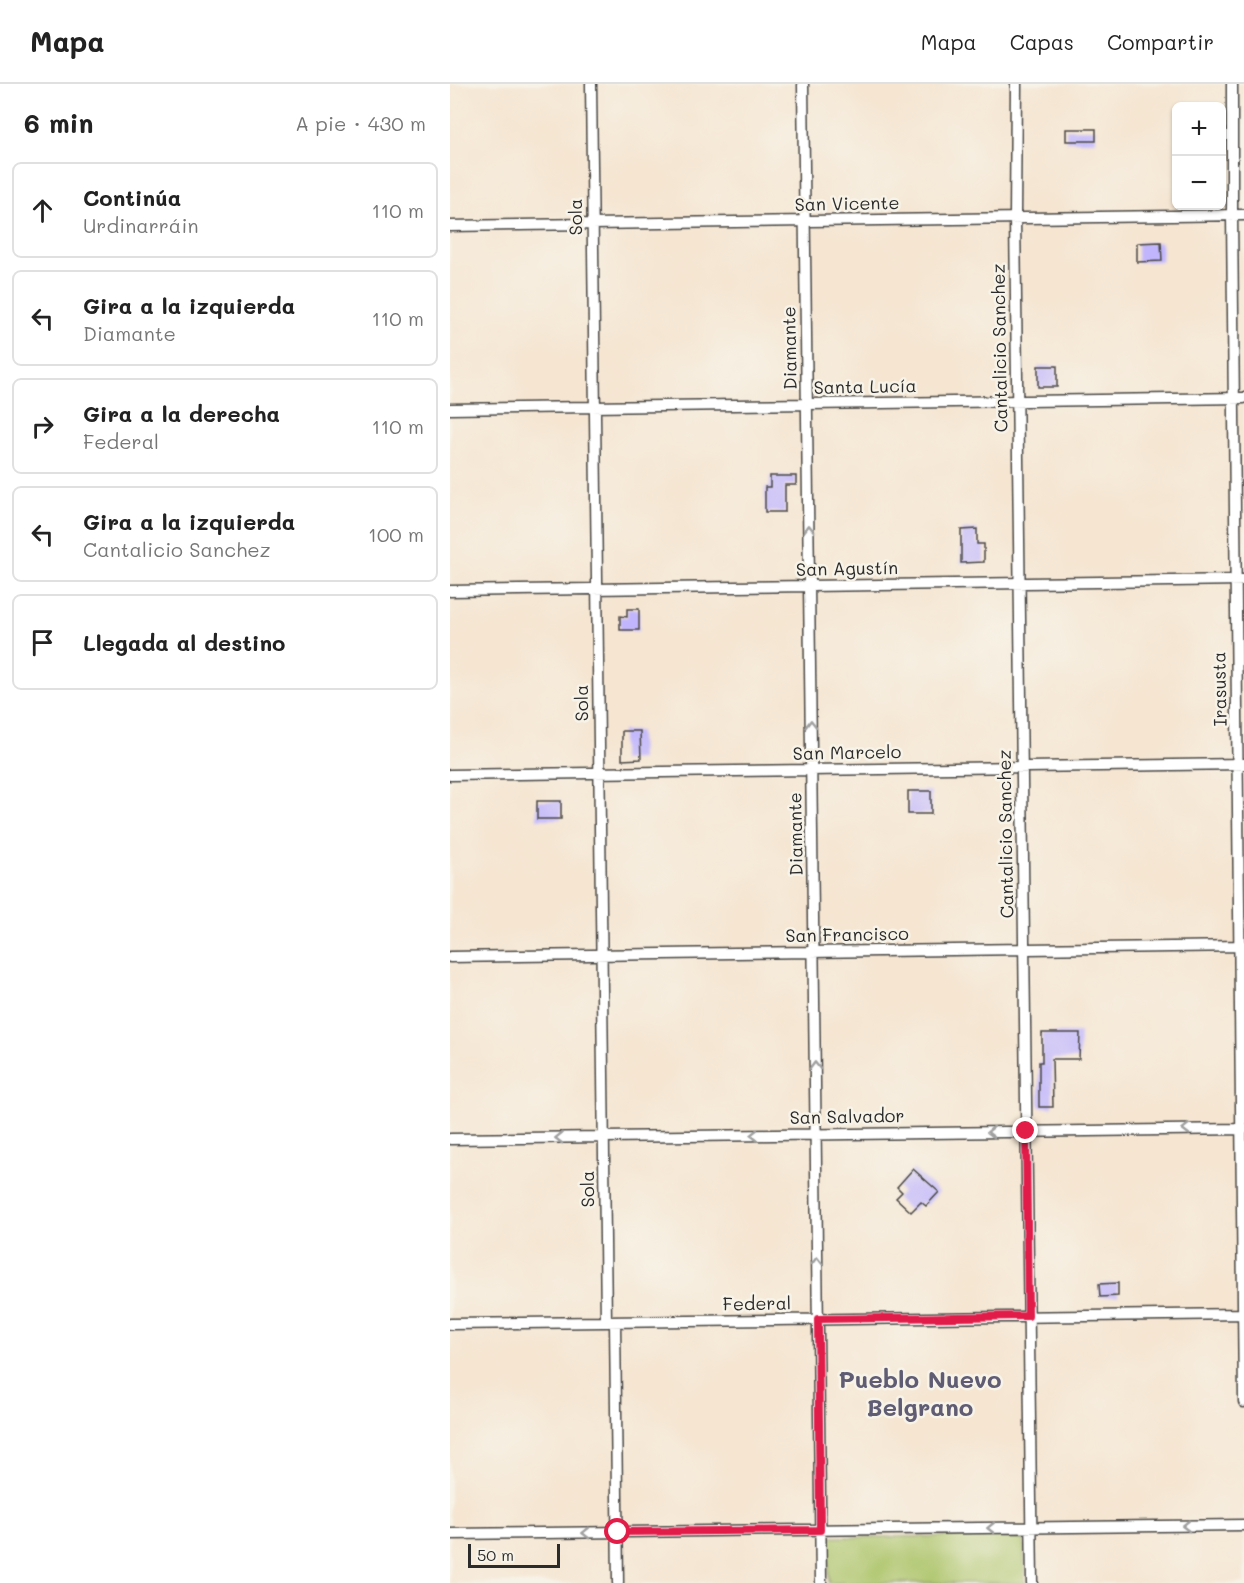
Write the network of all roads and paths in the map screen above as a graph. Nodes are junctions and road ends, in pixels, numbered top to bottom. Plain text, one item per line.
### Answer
1 (591, 84) edge
2 (803, 84) edge
3 (1016, 84) edge
4 (1232, 84) edge
5 (1232, 215) junction
6 (1244, 215) edge
7 (1015, 218) junction
8 (805, 221) junction
9 (593, 224) junction
10 (450, 226) edge
11 (1239, 398) edge
12 (1017, 401) junction
13 (807, 404) junction
14 (595, 407) junction
15 (450, 409) edge
16 (1240, 580) edge
17 (1020, 583) junction
18 (809, 586) junction
19 (597, 589) junction
20 (450, 591) edge
21 (1241, 764) edge
22 (1022, 767) junction
23 (812, 770) junction
24 (599, 773) junction
25 (450, 775) edge
26 (1242, 946) edge
27 (1024, 949) junction
28 (814, 952) junction
29 (602, 955) junction
30 (450, 957) edge
31 (1243, 1129) edge
32 (1026, 1131) junction
33 (816, 1134) junction
34 (604, 1137) junction
35 (450, 1139) edge
36 (1244, 1314) edge
37 (1028, 1316) junction
38 (818, 1319) junction
39 (611, 1322) junction
40 (450, 1324) edge
41 (1244, 1402) edge
42 (1244, 1525) edge
43 (1031, 1527) junction
44 (820, 1530) junction
45 (618, 1532) junction
46 (450, 1534) edge
47 (618, 1583) edge
48 (821, 1583) edge
49 (1032, 1583) edge

1 - 9 street, Sola
2 - 8 street, Diamante
3 - 7 street, Cantalicio Sanchez
4 - 5 street, Irasusta
5 - 6 street, San Vicente
5 - 7 street, San Vicente
5 - 11 street, Irasusta
7 - 8 street, San Vicente
7 - 12 street, Cantalicio Sanchez
8 - 9 street, San Vicente
8 - 13 street, Diamante
9 - 10 street, San Vicente
9 - 14 street, Sola
11 - 12 street, Santa Lucía
11 - 16 street, Irasusta
12 - 13 street, Santa Lucía
12 - 17 street, Cantalicio Sanchez
13 - 14 street, Santa Lucía
18 -> 13 street, Diamante
14 - 15 street, Santa Lucía
14 - 19 street, Sola
16 - 17 street, San Agustín
16 - 21 street, Irasusta
17 - 18 street, San Agustín
17 - 22 street, Cantalicio Sanchez
18 - 19 street, San Agustín
23 -> 18 street, Diamante
19 - 20 street, San Agustín
19 - 24 street, Sola
21 - 22 street, San Marcelo
21 - 26 street, Irasusta
22 - 23 street, San Marcelo
22 - 27 street, Cantalicio Sanchez
23 - 24 street, San Marcelo
23 - 28 street, Diamante
24 - 25 street, San Marcelo
24 - 29 street, Sola
26 - 27 street, San Francisco
26 - 31 street, Irasusta
27 - 28 street, San Francisco
27 - 32 street, Cantalicio Sanchez
28 - 29 street, San Francisco
33 -> 28 street, Diamante
29 - 30 street, San Francisco
29 - 34 street, Sola
31 -> 32 street, San Salvador
31 - 36 street, Irasusta
32 -> 33 street, San Salvador
32 - 37 street, Cantalicio Sanchez
33 -> 34 street, San Salvador
38 -> 33 street, Diamante
34 -> 35 street, San Salvador
34 - 39 street, Sola
36 - 37 street, Federal
36 - 41 street, Irasusta
37 - 38 street, Federal
37 - 43 street, Cantalicio Sanchez
38 - 39 street, Federal
38 - 44 street, Diamante
39 - 40 street, Federal
39 - 45 street, Sola
42 -> 43 street
43 -> 44 street
43 - 49 street, Cantalicio Sanchez
44 - 45 street
44 - 48 street, Diamante
45 -> 46 street
45 - 47 street, Sola

